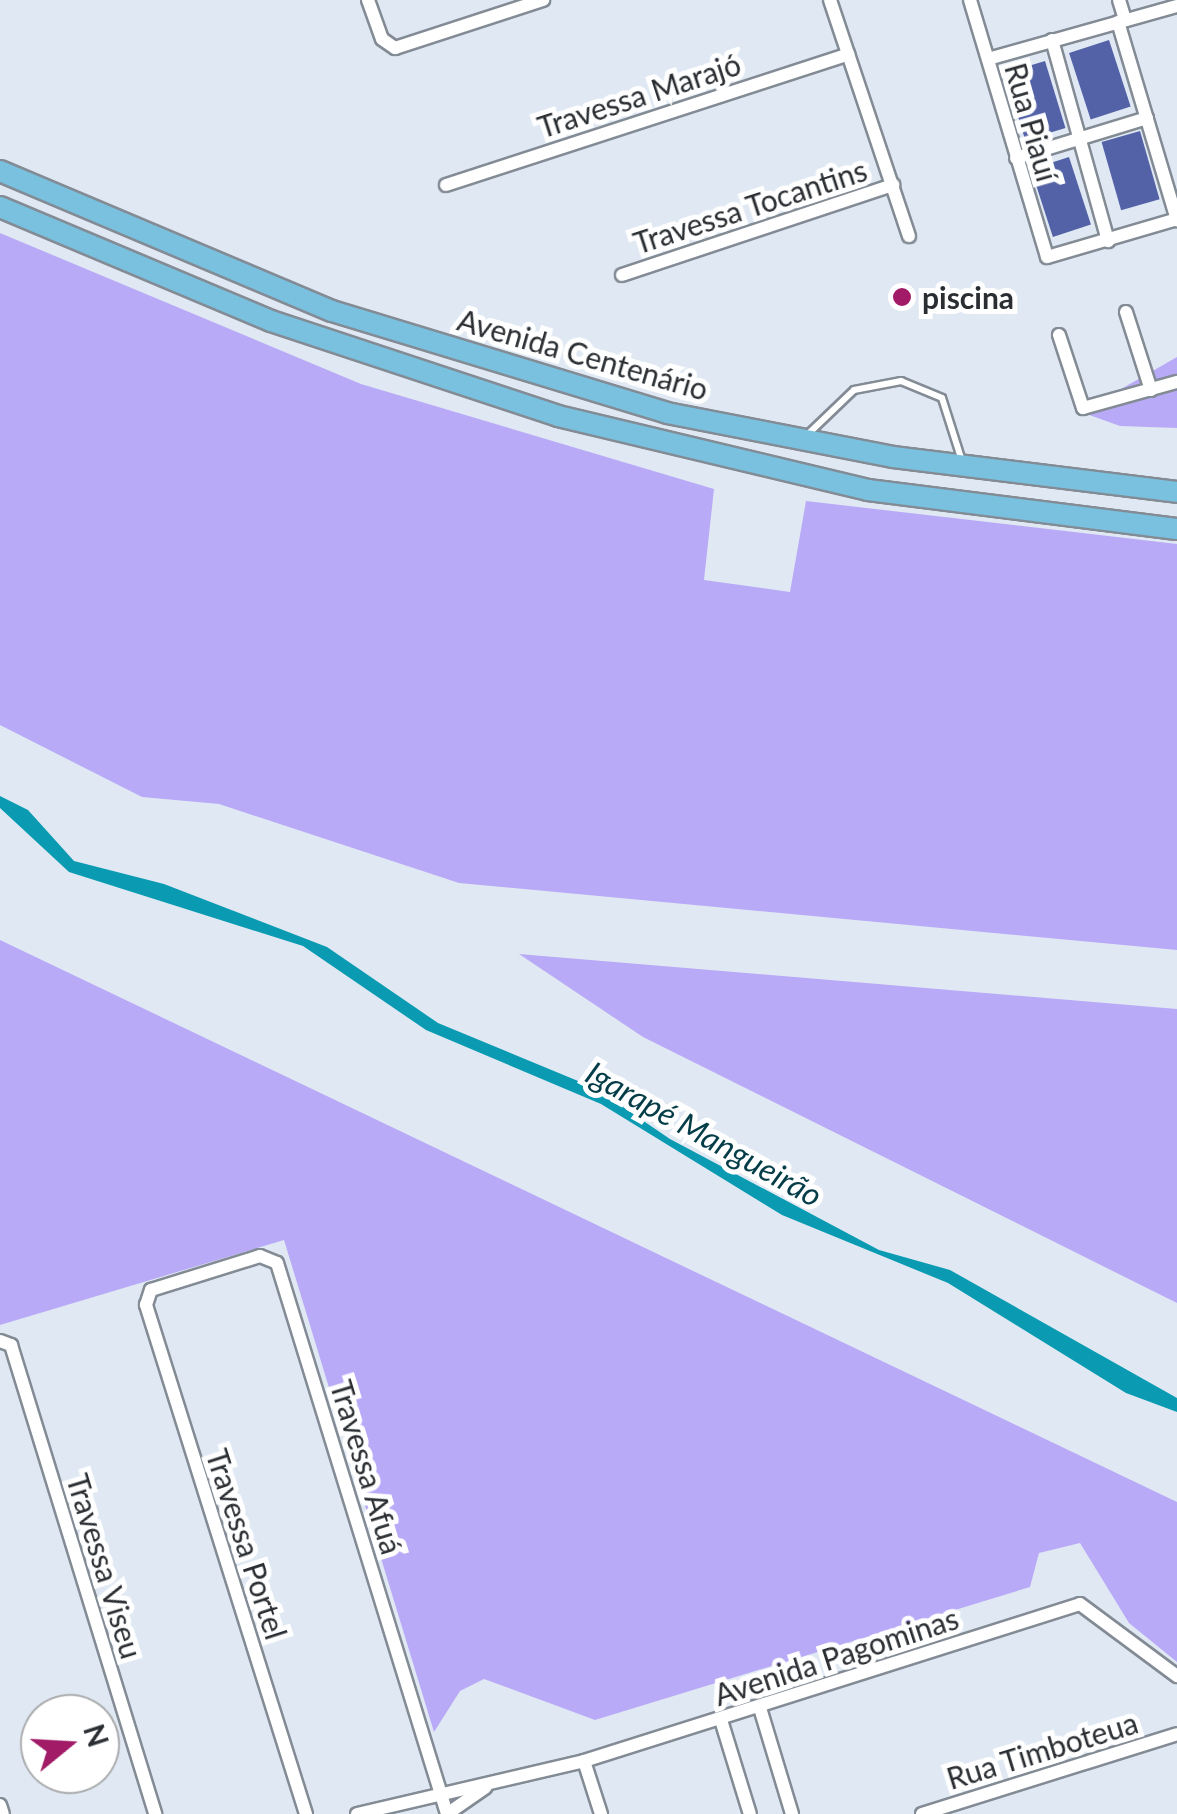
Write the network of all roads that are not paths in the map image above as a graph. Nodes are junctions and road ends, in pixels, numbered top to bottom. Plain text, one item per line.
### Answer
1 (368, 0) edge
2 (543, 0) edge
3 (830, 0) edge
4 (970, 0) edge
5 (1118, 0) edge
6 (1177, 6) edge
7 (1121, 21) junction
8 (1052, 40) junction
9 (848, 54) junction
10 (988, 60) junction
11 (1146, 118) junction
12 (1079, 138) junction
13 (1016, 158) junction
14 (0, 171) edge
15 (446, 185) dead end
16 (893, 185) junction
17 (0, 208) edge
18 (1177, 220) edge
19 (910, 236) dead end
20 (1108, 240) junction
21 (622, 274) dead end
22 (1126, 312) dead end
23 (1059, 336) dead end
24 (1177, 382) edge
25 (1151, 390) junction
26 (803, 440) junction
27 (963, 468) junction
28 (1177, 492) edge
29 (1177, 529) edge
30 (151, 1290) joint
31 (0, 1341) edge
32 (1177, 1676) edge
33 (760, 1708) junction
34 (720, 1720) junction
35 (1177, 1734) edge
36 (584, 1761) junction
37 (488, 1786) junction
38 (440, 1788) junction
39 (0, 1805) edge
40 (3, 1814) edge
41 (155, 1814) edge
42 (306, 1814) edge
43 (356, 1814) edge
44 (447, 1814) edge
45 (601, 1814) edge
46 (750, 1814) edge
47 (792, 1814) edge
48 (922, 1814) edge

1 - 2 street
3 - 9 street
4 - 10 street, Rua Piauí
5 - 7 street
6 - 7 street
7 - 8 street
7 - 11 street
8 - 10 street
8 - 12 street
9 - 15 street, Travessa Marajó
9 - 16 street
10 - 13 street, Rua Piauí
11 - 12 street
11 - 18 street
12 - 13 street
12 - 20 street
13 - 20 street, Rua Piauí
14 - 26 main road, Avenida Centenário
16 - 19 street
16 - 21 street, Travessa Tocantins
17 - 29 main road
18 - 20 street
22 - 25 street
23 - 25 street
24 - 25 street
26 - 27 main road, Avenida Centenário
26 - 27 lane
27 - 28 main road, Avenida Centenário
30 - 38 street, Travessa Afuá
30 - 42 street, Travessa Portel
31 - 41 street, Travessa Viseu
32 - 33 street, Avenida Pagominas
33 - 34 street, Avenida Pagominas
33 - 47 street
34 - 36 street, Avenida Pagominas
34 - 46 street
35 - 48 street, Rua Timboteua
36 - 37 street, Avenida Pagominas
36 - 45 street
37 - 38 street, Avenida Pagominas
37 - 44 street, Avenida Pagominas
38 - 43 street, Avenida Pagominas
38 - 44 street, Travessa Afuá
39 - 40 street

